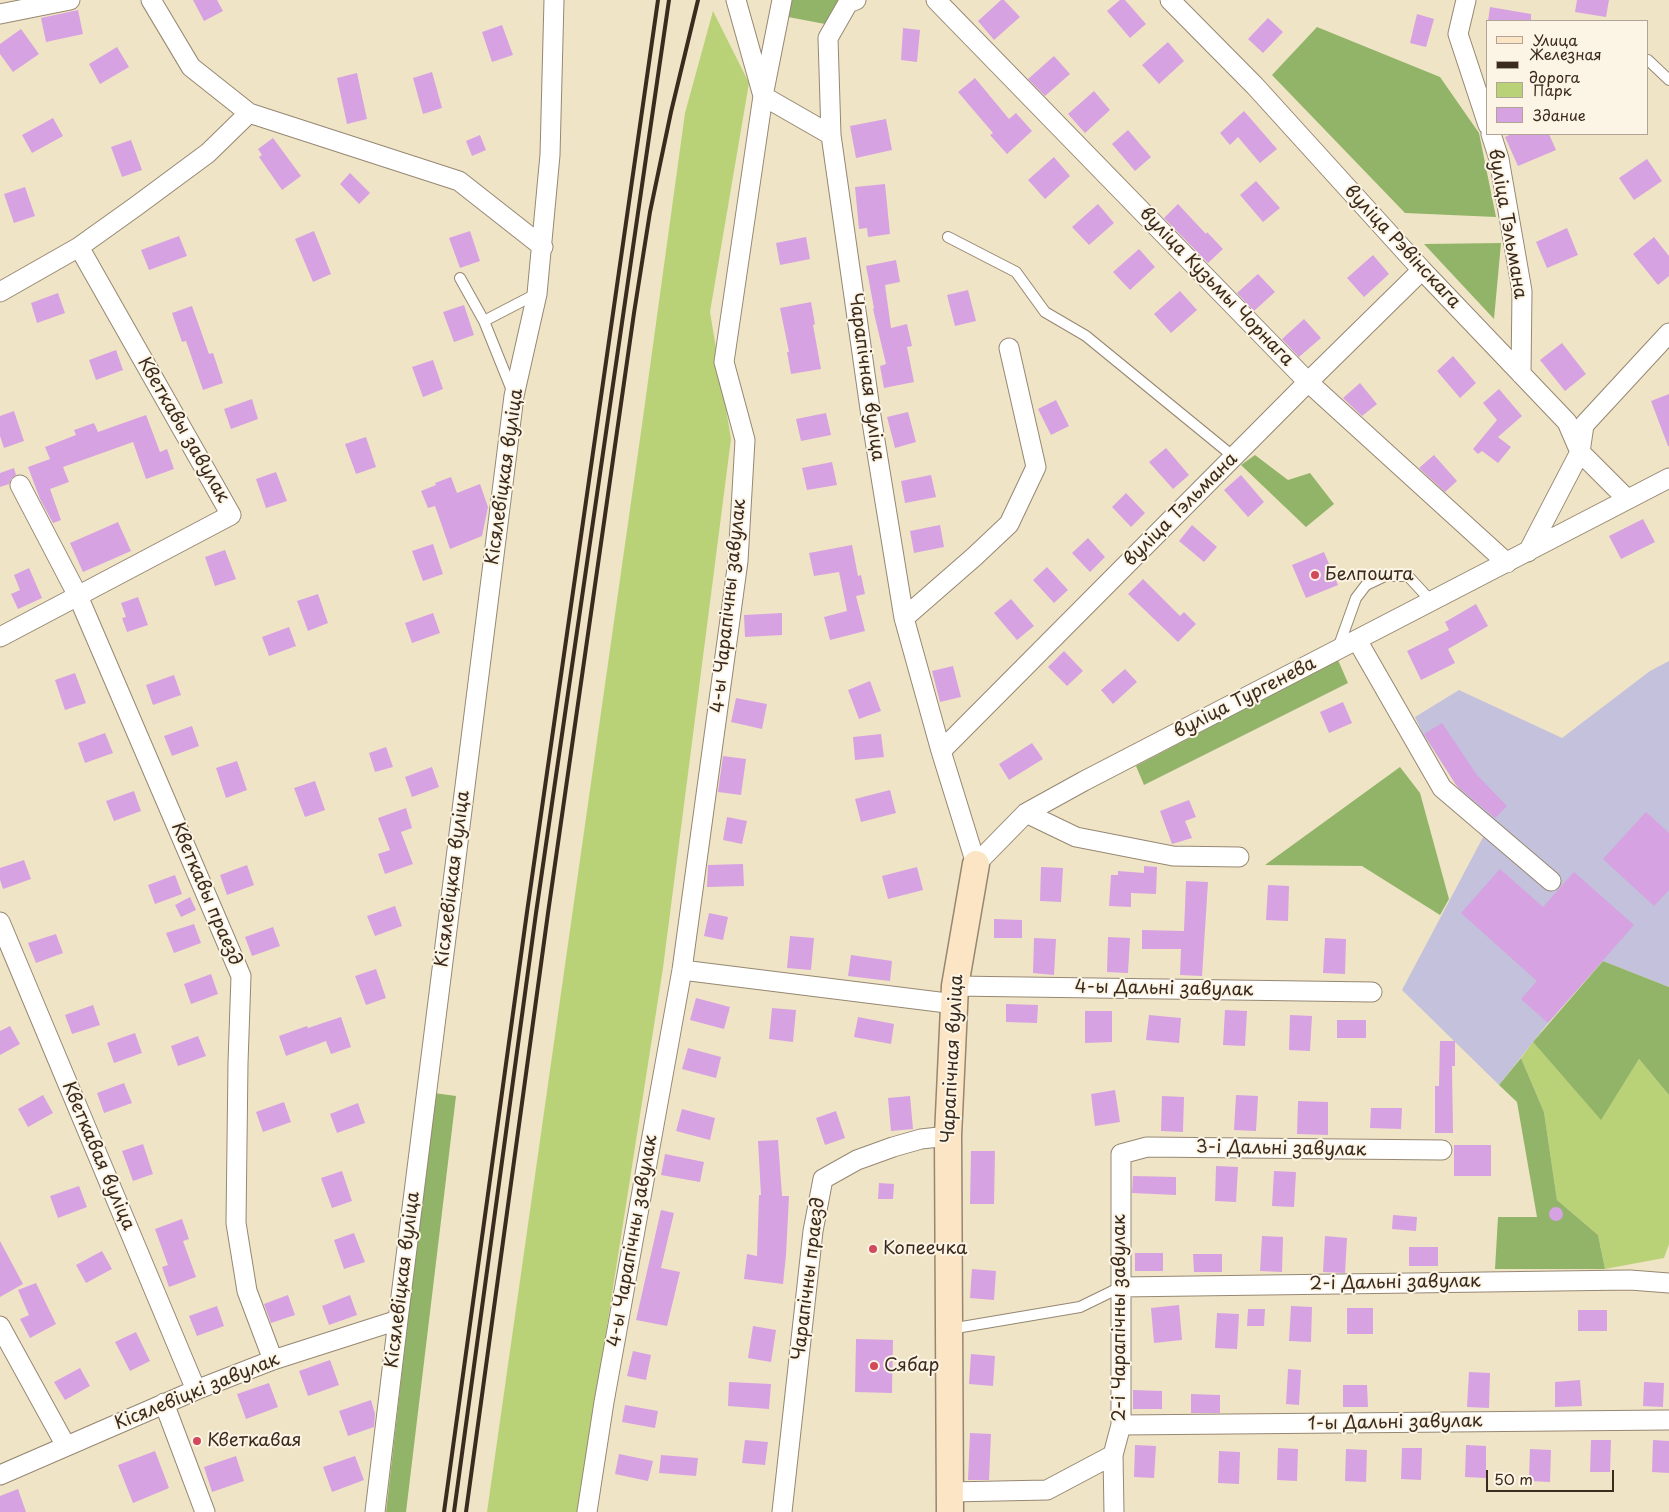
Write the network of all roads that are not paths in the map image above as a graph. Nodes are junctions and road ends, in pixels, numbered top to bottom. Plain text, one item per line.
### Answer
1 (70, 0) edge
2 (151, 0) edge
3 (555, 0) edge
4 (736, 0) edge
5 (782, 0) edge
6 (856, 0) edge
7 (936, 0) edge
8 (1170, 0) edge
9 (1466, 0) edge
10 (0, 14) edge
11 (1649, 61) edge
12 (1669, 80) edge
13 (764, 96) junction
14 (249, 113) junction
15 (1486, 118) edge
16 (831, 135) junction
17 (1491, 135) edge
18 (948, 238) dead end
19 (78, 247) junction
20 (543, 247) junction
21 (1422, 270) junction
22 (460, 278) dead end
23 (0, 292) edge
24 (537, 294) junction
25 (484, 321) junction
26 (1669, 333) edge
27 (1009, 348) dead end
28 (1522, 374) junction
29 (1308, 382) junction
30 (514, 396) junction
31 (1580, 452) junction
32 (1234, 457) junction
33 (1669, 478) edge
34 (20, 485) dead end
35 (1627, 498) junction
36 (1528, 552) junction
37 (1507, 563) junction
38 (78, 596) junction
39 (1432, 602) junction
40 (904, 618) junction
41 (0, 637) edge
42 (1358, 640) junction
43 (1336, 651) junction
44 (941, 751) junction
45 (1026, 813) junction
46 (1239, 857) dead end
47 (976, 864) junction
48 (1551, 881) dead end
49 (0, 922) edge
50 (682, 970) junction
51 (1372, 992) dead end
52 (955, 995) junction
53 (948, 1136) junction
54 (1442, 1150) dead end
55 (1121, 1154) joint
56 (1669, 1283) edge
57 (1121, 1287) junction
58 (398, 1320) junction
59 (0, 1326) edge
60 (949, 1329) junction
61 (273, 1360) junction
62 (196, 1390) junction
63 (164, 1403) junction
64 (1669, 1420) edge
65 (1121, 1425) junction
66 (66, 1446) junction
67 (1113, 1455) junction
68 (0, 1475) edge
69 (950, 1502) edge
70 (205, 1512) edge
71 (376, 1512) edge
72 (587, 1512) edge
73 (782, 1512) edge
74 (1114, 1512) edge

1 - 10 street
2 - 14 street
3 - 20 street, Кісялевіцкая вуліца
4 - 13 street
5 - 13 street, 4-ы Чарапічны завулак
6 - 16 street, Чарапічная вуліца
7 - 29 street, вуліца Кузьмы Чорнага
8 - 21 street, вуліца Рэвінскага
9 - 15 street, вуліца Тэльмана
11 - 12 lane
13 - 16 street
13 - 50 street, 4-ы Чарапічны завулак
14 - 19 street
14 - 20 street
16 - 40 street, Чарапічная вуліца
17 - 28 street, вуліца Тэльмана
18 - 32 lane
19 - 23 street
19 - 38 street, Кветкавы завулак
20 - 24 street, Кісялевіцкая вуліца
21 - 28 street, вуліца Рэвінскага
21 - 29 street, вуліца Тэльмана
22 - 25 lane
24 - 25 lane
24 - 30 street, Кісялевіцкая вуліца
25 - 30 lane
26 - 31 street
27 - 40 street
28 - 31 street, вуліца Рэвінскага
29 - 32 street, вуліца Тэльмана
29 - 37 street, вуліца Кузьмы Чорнага
30 - 58 street, Кісялевіцкая вуліца
31 - 35 street, вуліца Рэвінскага
31 - 36 street
32 - 44 street, вуліца Тэльмана
33 - 35 street, вуліца Тургенева
34 - 38 street, Кветкавы праезд
35 - 36 street, вуліца Тургенева
36 - 37 street, вуліца Тургенева
37 - 39 street, вуліца Тургенева
38 - 41 street, Кветкавы завулак
38 - 61 street, Кветкавы праезд
39 - 42 street, вуліца Тургенева
39 - 43 lane
40 - 44 street, Чарапічная вуліца
42 - 43 street, вуліца Тургенева
42 - 48 street
43 - 45 street, вуліца Тургенева
44 - 47 street, Чарапічная вуліца
45 - 46 street
45 - 47 street, вуліца Тургенева
47 - 52 street, Чарапічная вуліца
49 - 62 street, Кветкавая вуліца
50 - 52 street
50 - 72 street, 4-ы Чарапічны завулак
51 - 52 street, 4-ы Дальні завулак
52 - 53 street, Чарапічная вуліца
53 - 60 street, Чарапічная вуліца
53 - 73 street, Чарапічны праезд
54 - 55 street, 3-і Дальні завулак
55 - 57 street, 2-і Чарапічны завулак
56 - 57 street, 2-і Дальні завулак
57 - 60 lane
57 - 65 street, 2-і Чарапічны завулак
58 - 61 street, Кісялевіцкі завулак
58 - 71 street, Кісялевіцкая вуліца
59 - 66 street
60 - 69 street, Чарапічная вуліца
61 - 62 street, Кісялевіцкі завулак
62 - 63 street, Кісялевіцкі завулак
63 - 66 street, Кісялевіцкі завулак
63 - 70 street
64 - 65 street, 1-ы Дальні завулак
65 - 67 street, 2-і Чарапічны завулак
66 - 68 street, Кісялевіцкі завулак
67 - 69 street
67 - 74 street, 2-і Чарапічны завулак

